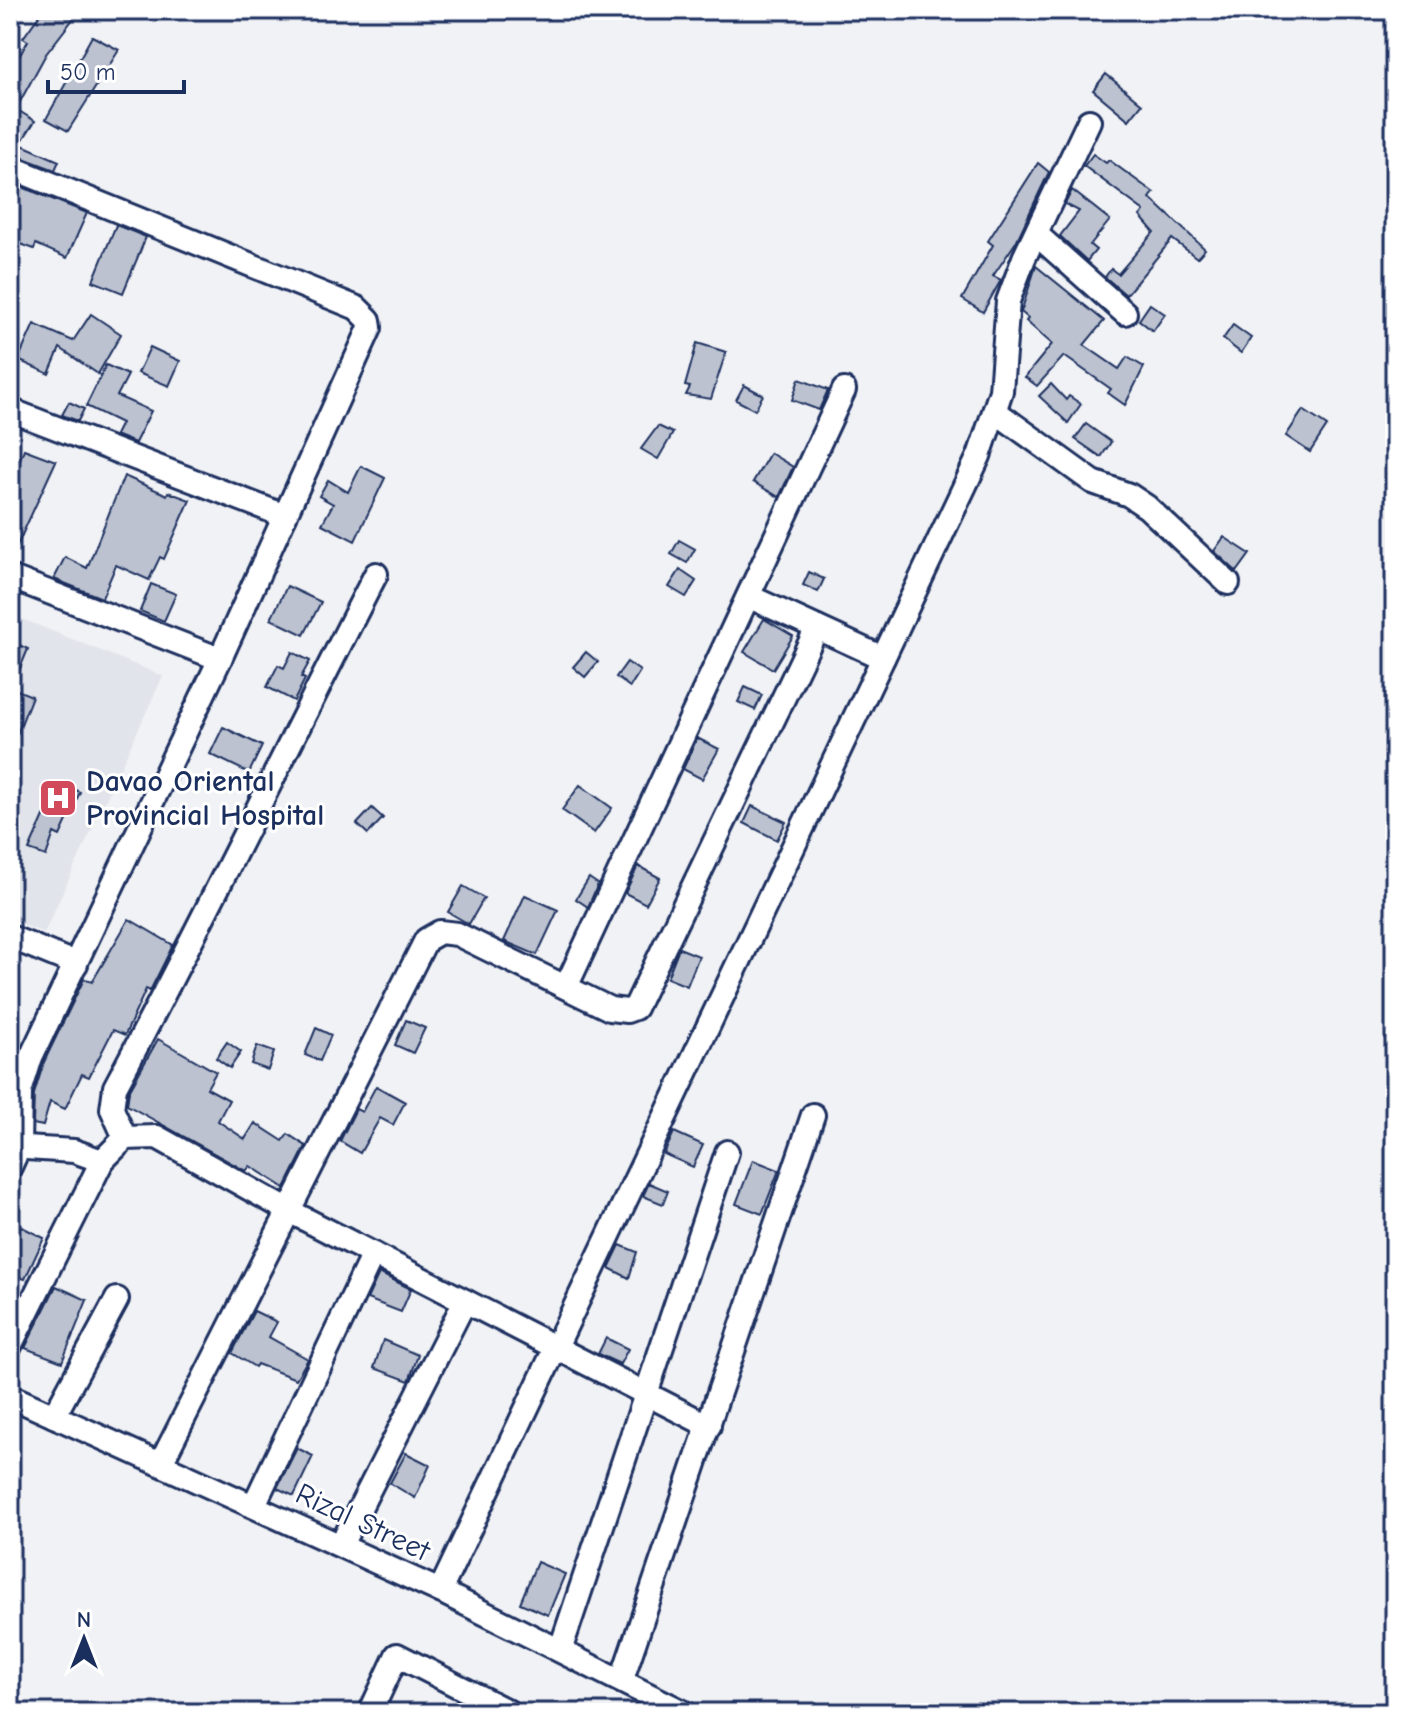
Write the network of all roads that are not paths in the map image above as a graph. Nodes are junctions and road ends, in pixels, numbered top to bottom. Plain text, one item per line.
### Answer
1 (1089, 121) dead end
2 (10, 167) edge
3 (1036, 234) junction
4 (1125, 313) dead end
5 (844, 390) dead end
6 (10, 410) edge
7 (996, 412) junction
8 (285, 516) junction
9 (376, 574) dead end
10 (10, 577) edge
11 (1228, 583) dead end
12 (750, 597) junction
13 (817, 628) junction
14 (883, 658) junction
15 (220, 659) junction
16 (10, 937) edge
17 (76, 964) junction
18 (566, 987) junction
19 (813, 1115) dead end
20 (125, 1138) junction
21 (727, 1152) dead end
22 (13, 1153) edge
23 (102, 1161) junction
24 (291, 1212) junction
25 (373, 1254) junction
26 (117, 1299) dead end
27 (465, 1301) junction
28 (10, 1346) edge
29 (555, 1347) junction
30 (646, 1394) junction
31 (10, 1396) edge
32 (54, 1416) junction
33 (709, 1426) junction
34 (161, 1463) junction
35 (254, 1505) junction
36 (341, 1545) junction
37 (440, 1591) junction
38 (561, 1648) junction
39 (622, 1679) junction
40 (370, 1713) edge
41 (511, 1713) edge
42 (685, 1713) edge

1 - 3 street
2 - 8 street
3 - 4 street
3 - 7 street
5 - 12 street
6 - 8 street
7 - 11 street
7 - 14 street
8 - 15 street
9 - 20 street
10 - 15 street
12 - 13 street
12 - 18 street
13 - 14 street
13 - 18 street
14 - 29 street
15 - 17 street
16 - 17 street
17 - 22 street
18 - 24 street
19 - 33 street
20 - 23 street
20 - 24 street
21 - 30 street
22 - 23 street
23 - 28 street
24 - 25 street
24 - 34 street
25 - 27 street
25 - 35 street
26 - 32 street
27 - 29 street
27 - 36 street
29 - 30 street
29 - 37 street
30 - 33 street
30 - 38 street
31 - 32 street, Rizal Street
32 - 34 street, Rizal Street
33 - 39 street
34 - 35 street, Rizal Street
35 - 36 street, Rizal Street
36 - 37 street, Rizal Street
37 - 38 street, Rizal Street
38 - 39 street, Rizal Street
39 - 42 street, Rizal Street
40 - 41 street

